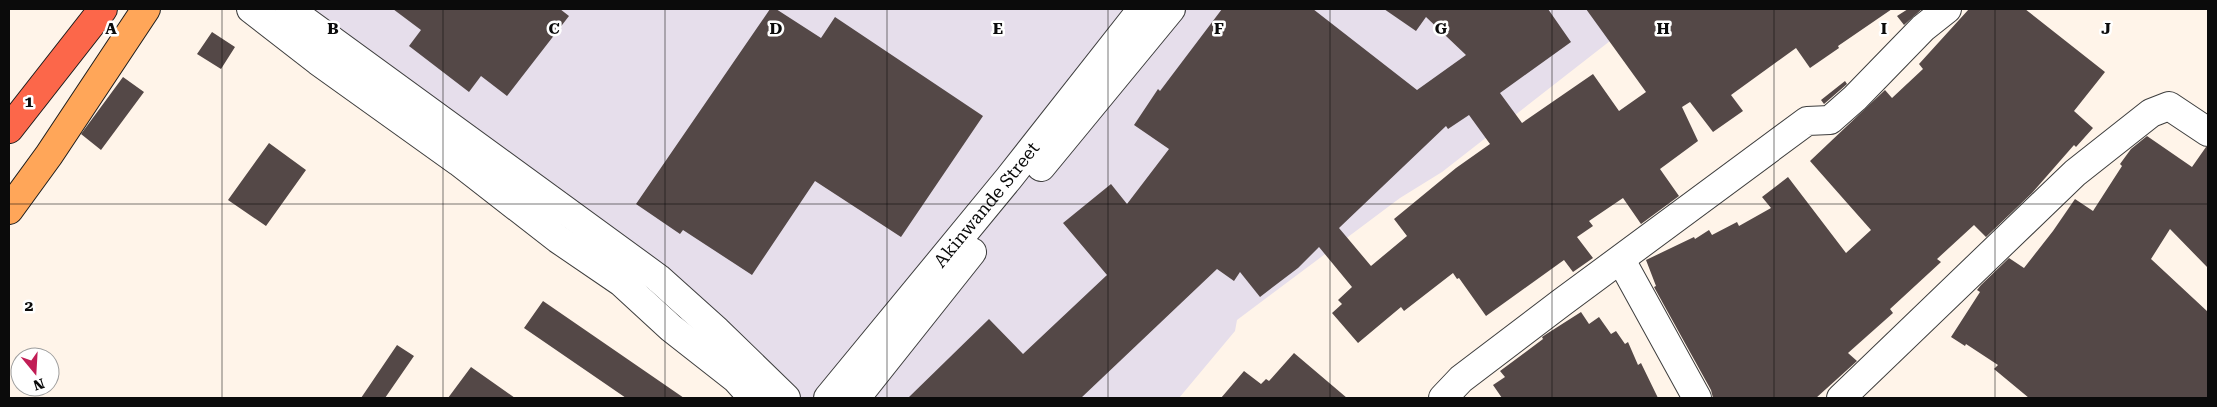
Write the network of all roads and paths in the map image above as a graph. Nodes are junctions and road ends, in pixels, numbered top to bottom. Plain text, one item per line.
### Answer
1 (103, 9) edge
2 (146, 9) edge
3 (251, 9) edge
4 (289, 9) edge
5 (1142, 9) edge
6 (1171, 9) edge
7 (1947, 9) edge
8 (9, 129) edge
9 (2208, 132) edge
10 (9, 210) edge
11 (1621, 260) junction
12 (753, 398) edge
13 (786, 398) edge
14 (828, 398) edge
15 (856, 398) edge
16 (1442, 398) edge
17 (1698, 398) edge
18 (1841, 398) edge

1 - 8 highway
2 - 10 main road
3 - 12 street
4 - 13 street
5 - 14 street, Akinwande Street
6 - 15 street, Akinwande Street
7 - 11 street
9 - 18 street
11 - 16 street
11 - 17 street

